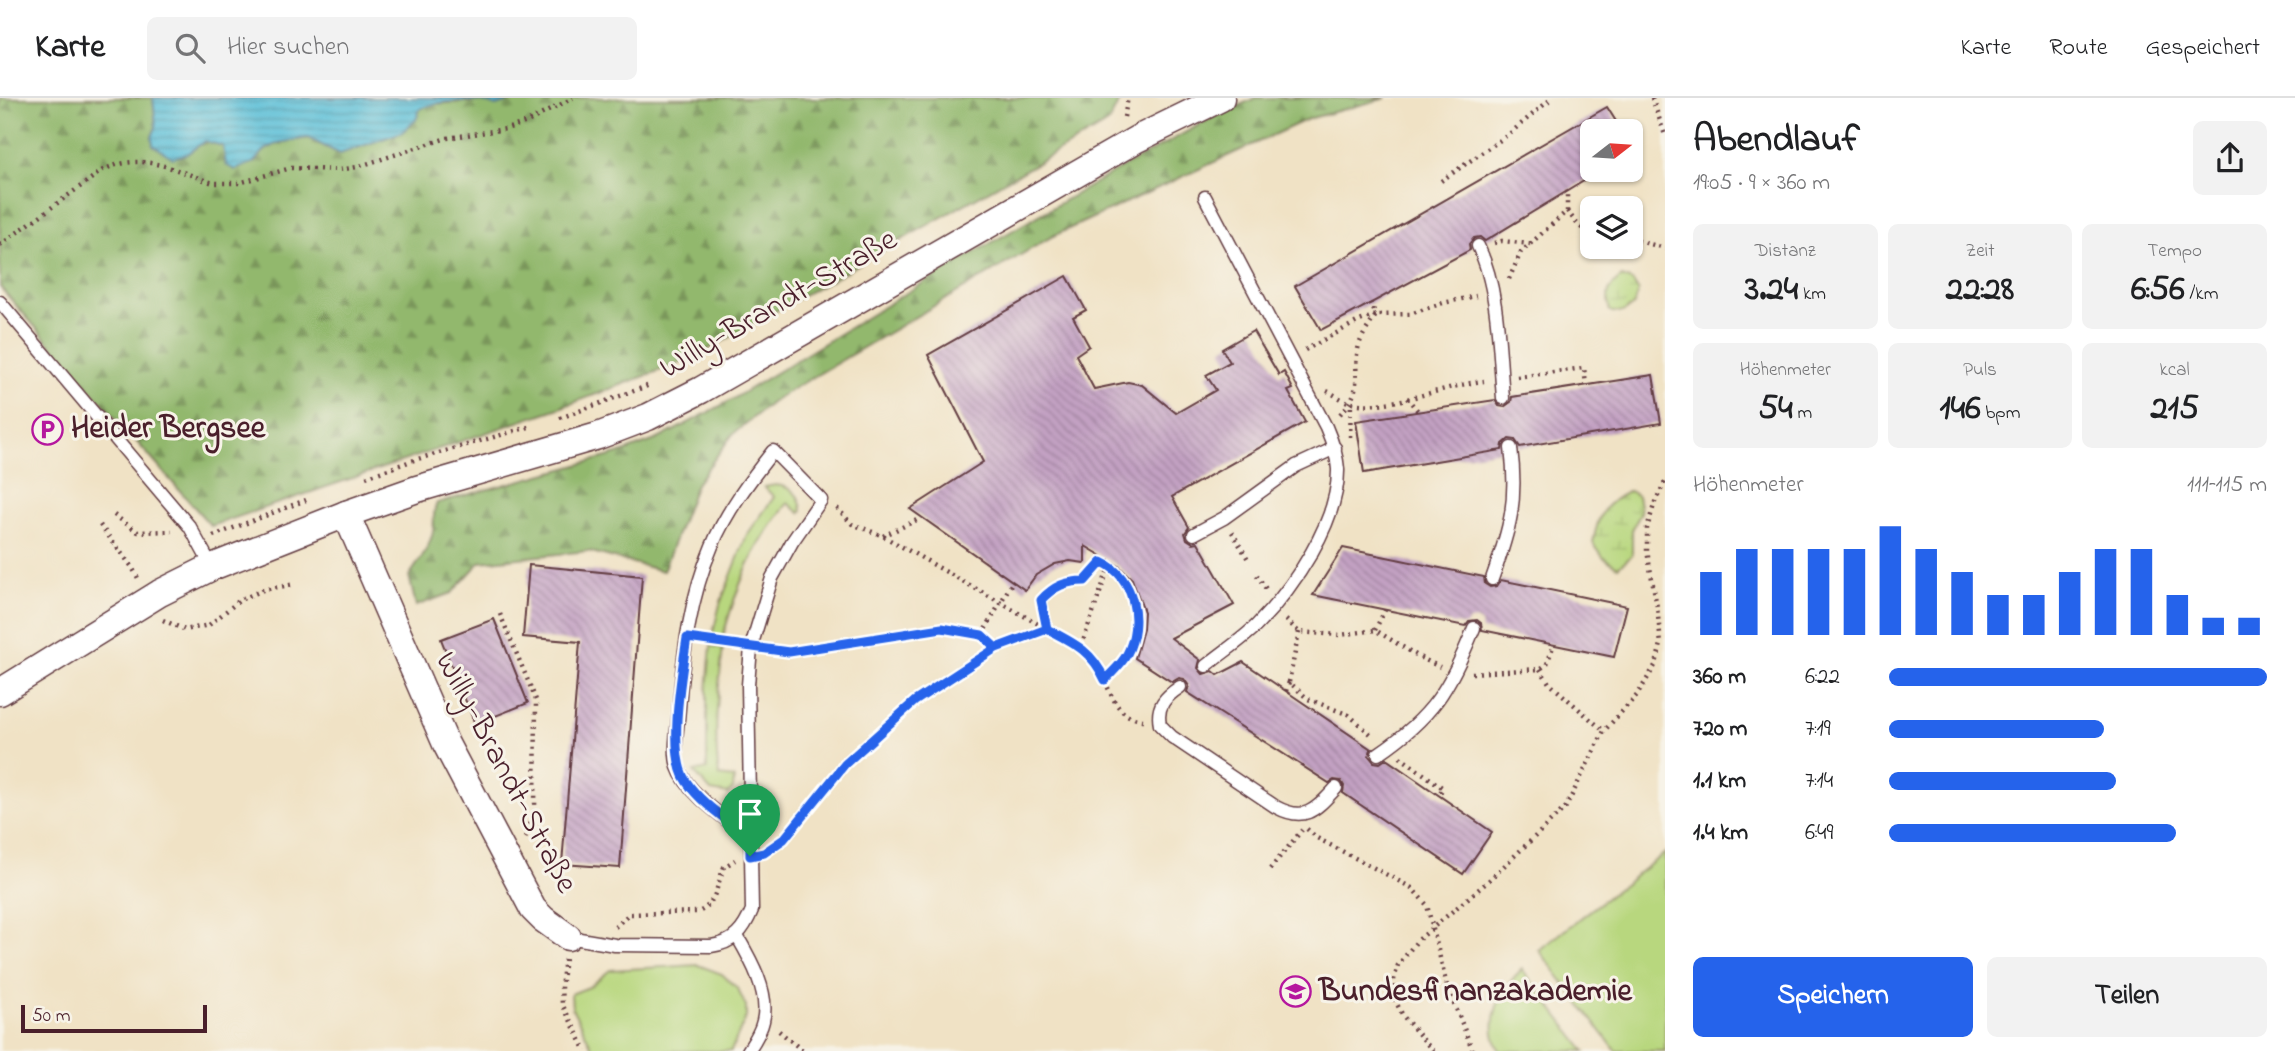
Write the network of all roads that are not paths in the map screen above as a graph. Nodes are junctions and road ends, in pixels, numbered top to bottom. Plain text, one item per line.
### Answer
1 (1221, 98) edge
2 (1205, 197) dead end
3 (1479, 248) road end
4 (0, 302) edge
5 (1503, 398) dead end
6 (1335, 448) junction
7 (1511, 448) dead end
8 (346, 513) junction
9 (1194, 534) dead end
10 (212, 567) junction
11 (1492, 579) dead end
12 (1474, 628) dead end
13 (1206, 666) dead end
14 (1180, 687) dead end
15 (0, 692) edge
16 (1383, 751) road end
17 (1336, 788) dead end
18 (750, 838) junction
19 (737, 936) junction
20 (568, 937) joint
21 (748, 1051) edge

1 - 8 street, Willy-Brandt-Straße
2 - 6 lane
3 - 5 lane
4 - 10 lane
6 - 9 lane
6 - 13 lane
7 - 11 lane
8 - 10 street, Willy-Brandt-Straße
8 - 20 street, Willy-Brandt-Straße
10 - 15 street, Willy-Brandt-Straße
12 - 16 lane
14 - 17 lane
18 - 18 lane
18 - 19 lane
19 - 20 lane
19 - 21 lane

